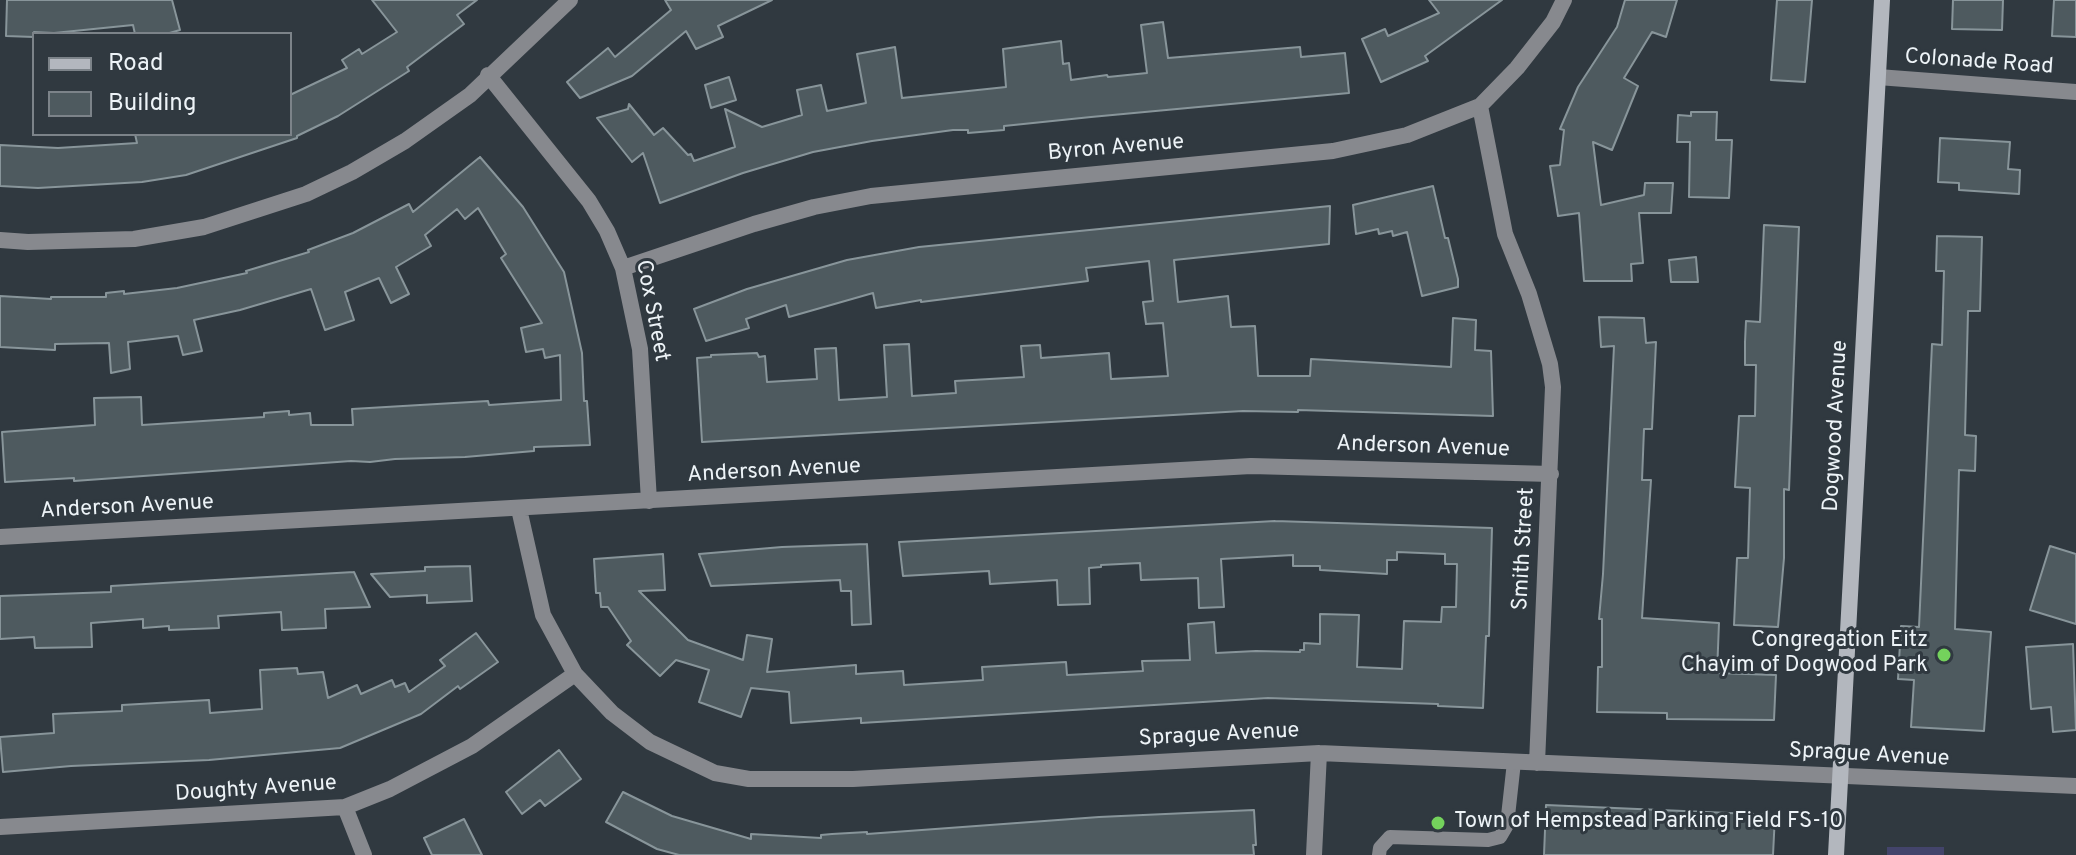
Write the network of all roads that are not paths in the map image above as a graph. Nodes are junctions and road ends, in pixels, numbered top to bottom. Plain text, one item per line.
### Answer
1 (570, 0) edge
2 (1564, 0) edge
3 (1882, 0) edge
4 (488, 75) junction
5 (1878, 77) junction
6 (2076, 92) edge
7 (1480, 106) junction
8 (0, 240) edge
9 (623, 268) junction
10 (1551, 474) junction
11 (649, 501) junction
12 (519, 509) junction
13 (0, 537) edge
14 (575, 674) junction
15 (1319, 753) junction
16 (1514, 762) junction
17 (1537, 763) junction
18 (1840, 777) junction
19 (2076, 786) edge
20 (345, 807) junction
21 (0, 827) edge
22 (364, 855) edge
23 (1314, 855) edge
24 (1379, 855) edge
25 (1836, 855) edge

1 - 4 street
2 - 7 street, Byron Avenue
3 - 5 street, Dogwood Avenue
4 - 8 street
4 - 9 street, Cox Street
5 - 6 street, Colonade Road
5 - 18 street, Dogwood Avenue
7 - 9 street, Byron Avenue
7 - 10 street, Smith Street
9 - 11 street, Cox Street
10 - 11 street, Anderson Avenue
10 - 17 street, Smith Street
11 - 12 street, Anderson Avenue
12 - 13 street, Anderson Avenue
12 - 14 street, Sprague Avenue
14 - 15 street, Sprague Avenue
14 - 20 street, Doughty Avenue
15 - 16 street, Sprague Avenue
15 - 23 street
16 - 17 street, Sprague Avenue
16 - 24 lane
17 - 18 street, Sprague Avenue
18 - 19 street, Sprague Avenue
18 - 25 street, Dogwood Avenue
20 - 21 street, Doughty Avenue
20 - 22 street

